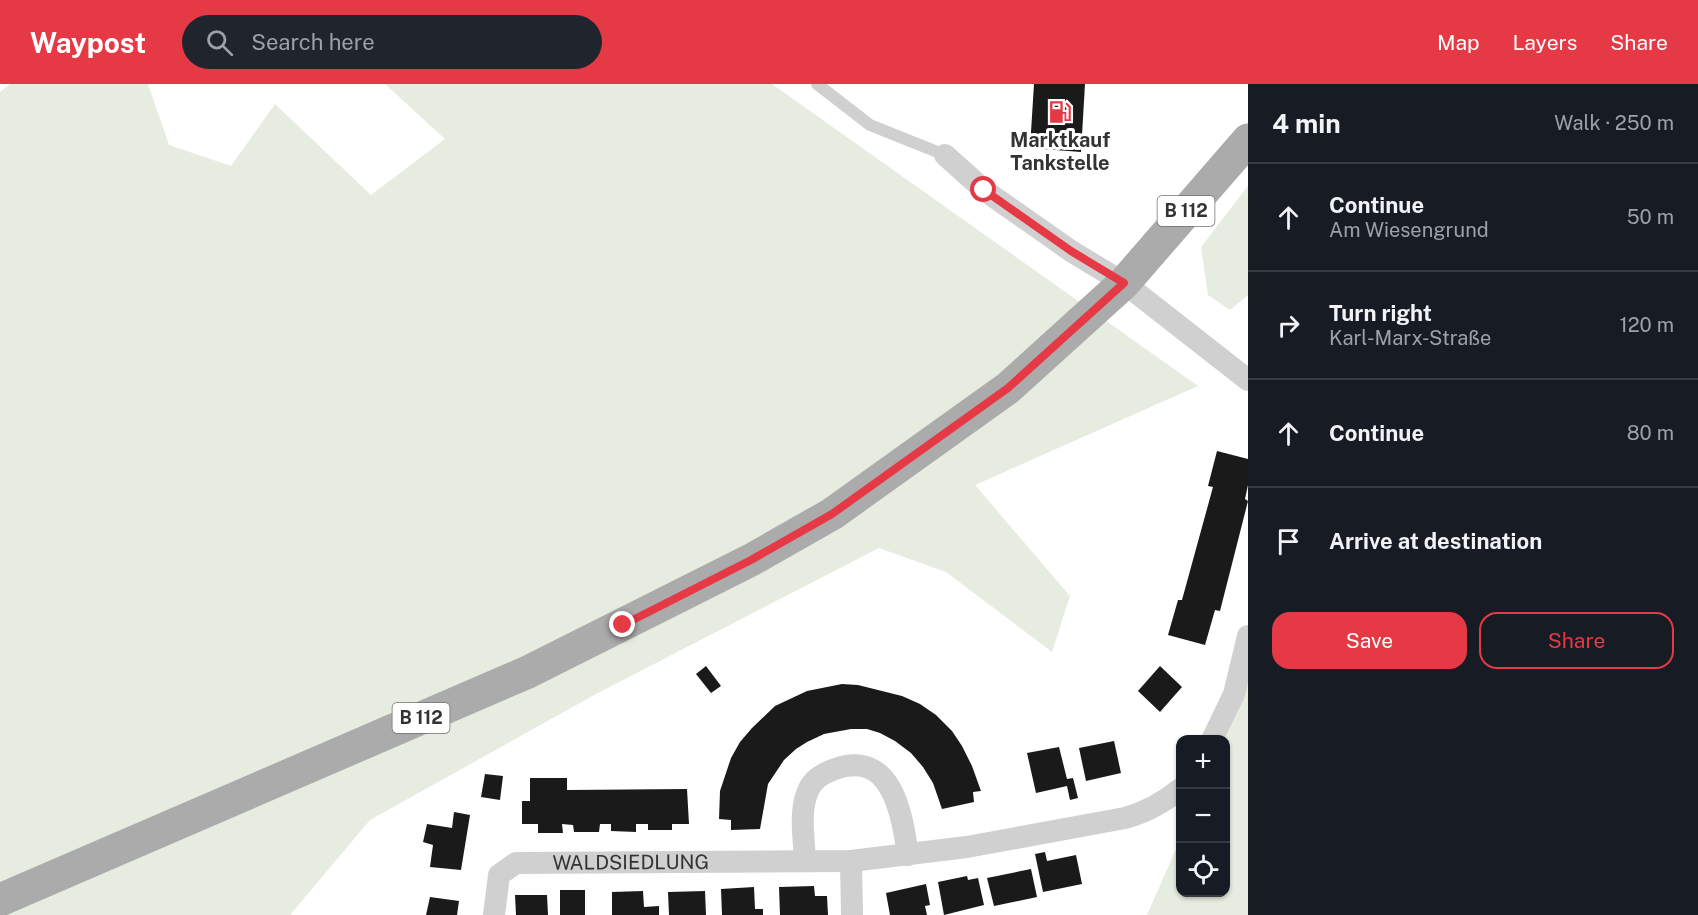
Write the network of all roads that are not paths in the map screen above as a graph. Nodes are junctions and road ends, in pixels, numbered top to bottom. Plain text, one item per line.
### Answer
1 (817, 84) edge
2 (1248, 140) edge
3 (945, 155) joint
4 (1124, 283) junction
5 (1248, 380) edge
6 (1248, 636) edge
7 (1214, 735) edge
8 (1176, 792) edge
9 (908, 855) junction
10 (805, 860) junction
11 (851, 861) junction
12 (0, 900) edge
13 (494, 915) edge
14 (852, 915) edge

1 - 3 lane
2 - 4 main road, B 112
3 - 4 street
4 - 5 street
4 - 12 main road, B 112
6 - 7 street
8 - 9 street, WALDSIEDLUNG
9 - 10 street
9 - 11 street, WALDSIEDLUNG
10 - 11 street, WALDSIEDLUNG
10 - 13 street, WALDSIEDLUNG
11 - 14 street

